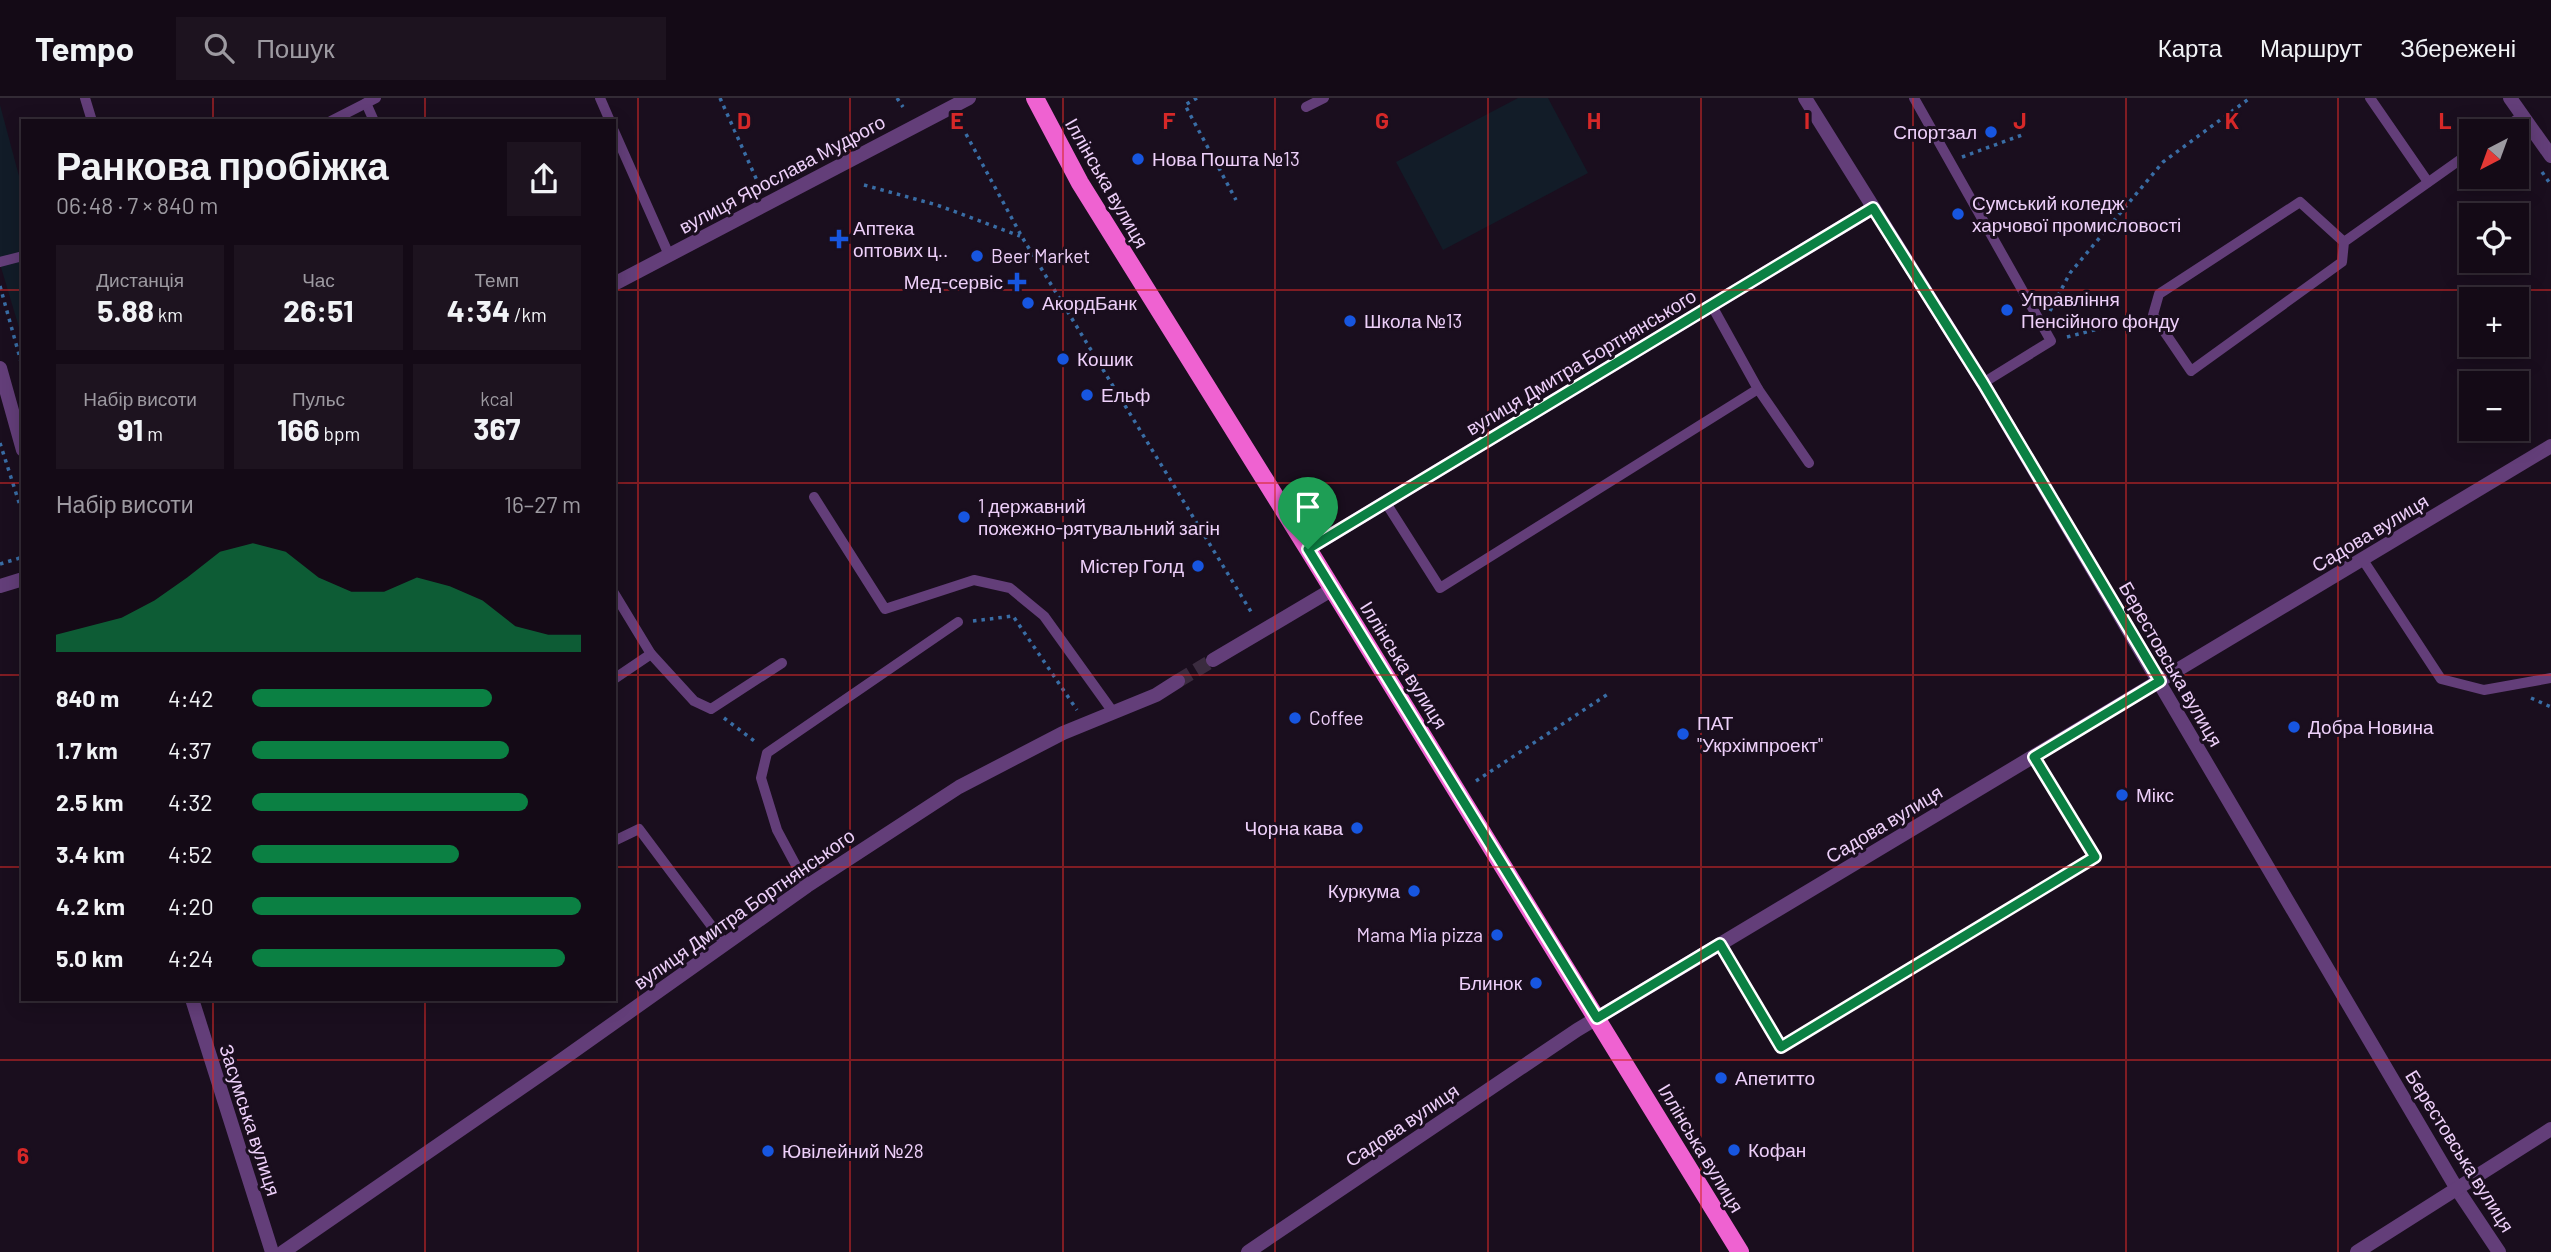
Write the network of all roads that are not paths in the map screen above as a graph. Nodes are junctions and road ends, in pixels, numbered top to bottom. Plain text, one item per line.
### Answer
1 (86, 98) edge
2 (600, 98) edge
3 (969, 98) edge
4 (1035, 98) edge
5 (1324, 98) edge
6 (1805, 98) edge
7 (1914, 98) edge
8 (2370, 98) edge
9 (2510, 98) edge
10 (371, 100) edge
11 (1306, 107) dead end
12 (2522, 116) junction
13 (91, 119) edge
14 (335, 119) edge
15 (374, 119) edge
16 (609, 119) edge
17 (2518, 119) edge
18 (616, 136) edge
19 (2551, 156) edge
20 (2459, 161) edge
21 (2428, 183) junction
22 (1873, 208) junction
23 (2344, 242) junction
24 (669, 255) junction
25 (21, 257) edge
26 (0, 262) edge
27 (616, 283) edge
28 (1712, 306) junction
29 (0, 368) edge
30 (1983, 383) junction
31 (1758, 389) junction
32 (21, 443) edge
33 (2551, 446) edge
34 (1809, 463) dead end
35 (814, 497) dead end
36 (1386, 503) junction
37 (1308, 549) junction
38 (2363, 560) junction
39 (21, 580) edge
40 (0, 586) edge
41 (1333, 589) junction
42 (616, 596) edge
43 (958, 622) road end
44 (651, 654) junction
45 (1213, 660) tunnel mouth
46 (782, 663) dead end
47 (616, 678) edge
48 (2551, 678) edge
49 (1178, 681) tunnel mouth
50 (2160, 681) junction
51 (1113, 712) junction
52 (2034, 757) junction
53 (616, 840) edge
54 (807, 886) junction
55 (725, 944) junction
56 (1720, 944) junction
57 (193, 1001) edge
58 (1597, 1018) junction
59 (2551, 1129) edge
60 (2456, 1189) junction
61 (272, 1252) edge
62 (283, 1252) edge
63 (1248, 1252) edge
64 (1740, 1252) edge
65 (2357, 1252) edge
66 (2499, 1252) edge

1 - 13 lane
2 - 16 lane
3 - 24 street, вулиця Ярослава Мудрого
4 - 37 main road, Іллінська вулиця
5 - 11 lane
6 - 22 street, Берестовська вулиця
7 - 30 lane
8 - 21 lane
9 - 12 street
10 - 14 lane
10 - 15 lane
12 - 17 lane
12 - 19 street
18 - 24 lane
20 - 21 lane
21 - 23 lane
22 - 28 street, вулиця Дмитра Бортнянського
22 - 30 street, Берестовська вулиця
23 - 23 lane
24 - 27 street, вулиця Ярослава Мудрого
25 - 26 lane
28 - 31 lane
28 - 36 street, вулиця Дмитра Бортнянського
29 - 32 street
30 - 50 street, Берестовська вулиця
31 - 34 lane
31 - 36 lane
33 - 38 street, Садова вулиця
35 - 51 lane
36 - 37 street, вулиця Дмитра Бортнянського
37 - 41 main road, Іллінська вулиця
38 - 48 lane
38 - 50 street, Садова вулиця
39 - 40 street
41 - 45 street
41 - 58 main road, Іллінська вулиця
42 - 44 lane
43 - 54 lane
44 - 46 lane
44 - 47 lane
49 - 51 street, вулиця Дмитра Бортнянського
50 - 52 street, Садова вулиця
50 - 60 street, Берестовська вулиця
51 - 54 street, вулиця Дмитра Бортнянського
52 - 56 street, Садова вулиця
52 - 56 lane
53 - 55 lane
54 - 55 street, вулиця Дмитра Бортнянського
55 - 62 street, вулиця Дмитра Бортнянського
56 - 58 street, Садова вулиця
57 - 61 street, Засумська вулиця
58 - 63 street, Садова вулиця
58 - 64 main road, Іллінська вулиця
59 - 60 street
60 - 65 street
60 - 66 street, Берестовська вулиця

